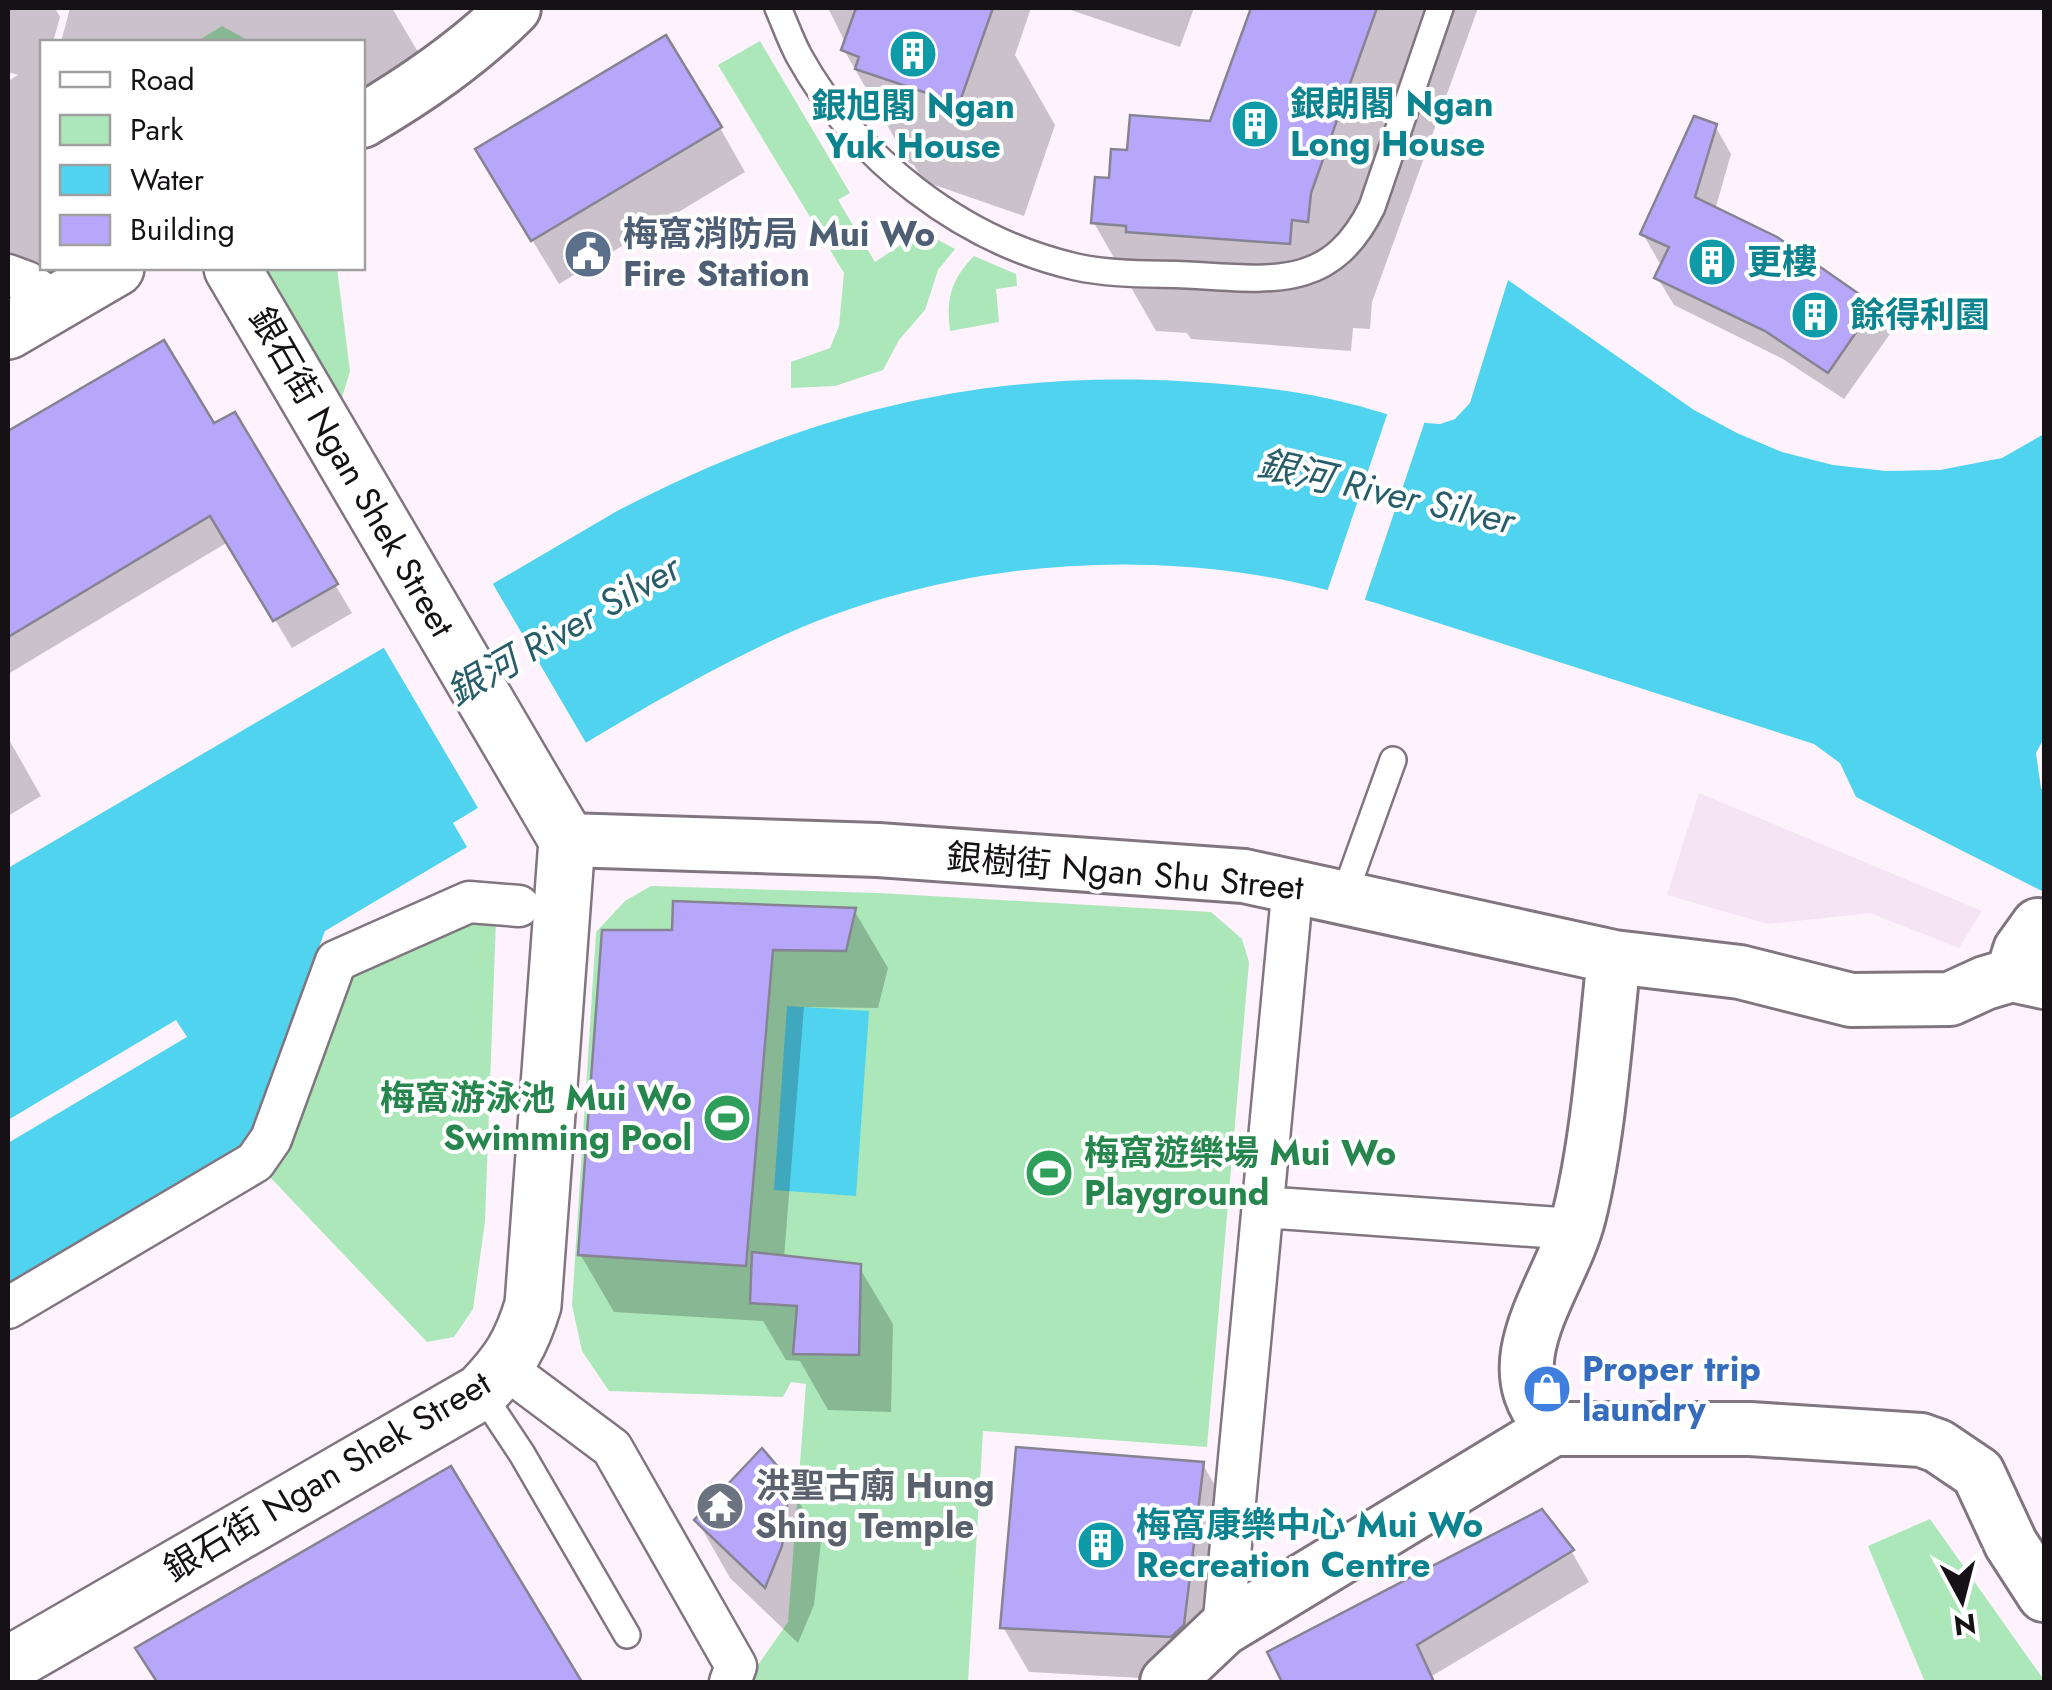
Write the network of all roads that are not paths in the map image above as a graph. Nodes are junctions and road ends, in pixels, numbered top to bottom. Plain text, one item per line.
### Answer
1 (514, 8) edge
2 (778, 8) edge
3 (1440, 8) edge
4 (365, 120) edge
5 (113, 270) edge
6 (233, 270) edge
7 (8, 275) edge
8 (56, 303) junction
9 (8, 331) edge
10 (1393, 760) dead end
11 (556, 821) junction
12 (1292, 884) junction
13 (1344, 896) junction
14 (520, 906) dead end
15 (2038, 925) dead end
16 (1614, 956) junction
17 (2028, 978) edge
18 (1263, 1206) junction
19 (1574, 1229) junction
20 (8, 1308) edge
21 (493, 1380) junction
22 (1553, 1429) junction
23 (2044, 1594) edge
24 (98, 1612) junction
25 (8, 1626) edge
26 (1223, 1630) junction
27 (627, 1635) dead end
28 (8, 1665) edge
29 (730, 1682) edge
30 (1167, 1682) edge

1 - 4 street
2 - 3 lane
5 - 8 street
6 - 11 street, 銀石街 Ngan Shek Street
7 - 8 street
8 - 9 street
10 - 13 lane
11 - 12 street, 銀樹街 Ngan Shu Street
11 - 21 street, 銀石街 Ngan Shek Street
12 - 13 street, 銀樹街 Ngan Shu Street
12 - 18 street
13 - 16 street, 銀樹街 Ngan Shu Street
14 - 20 street
15 - 17 street
16 - 17 street, 銀樹街 Ngan Shu Street
16 - 19 street
18 - 19 street
18 - 26 street
19 - 22 street
21 - 24 street, 銀石街 Ngan Shek Street
21 - 27 lane
21 - 29 street
22 - 23 street
22 - 26 street
24 - 25 street, 銀石街 Ngan Shek Street
24 - 28 street, 銀石街 Ngan Shek Street
26 - 30 street

